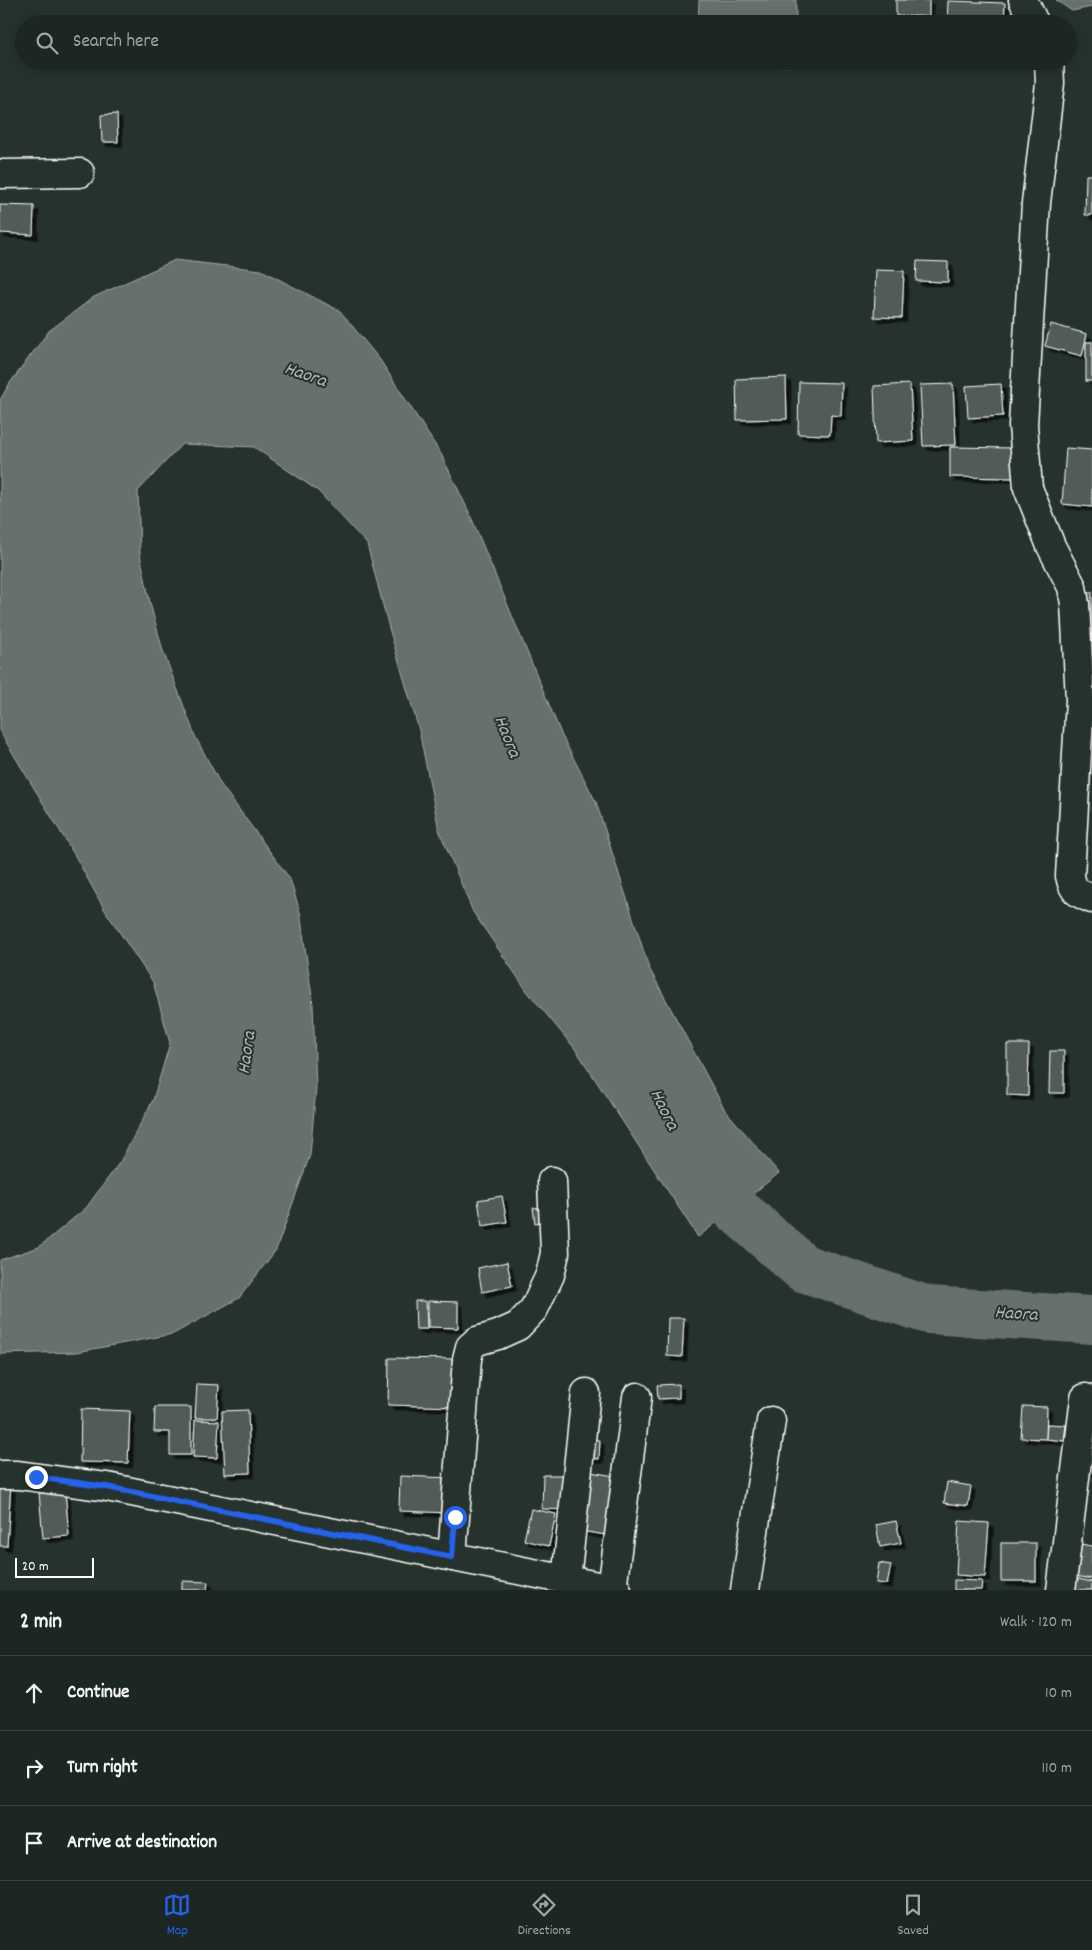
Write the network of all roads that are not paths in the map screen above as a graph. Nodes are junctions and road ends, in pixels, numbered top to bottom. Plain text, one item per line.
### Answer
1 (1023, 0) edge
2 (1030, 15) edge
3 (1050, 70) edge
4 (80, 173) dead end
5 (0, 174) edge
6 (1092, 898) edge
7 (552, 1181) dead end
8 (586, 1393) dead end
9 (637, 1397) dead end
10 (1085, 1398) dead end
11 (771, 1421) dead end
12 (0, 1475) edge
13 (452, 1557) junction
14 (574, 1584) edge
15 (614, 1589) edge
16 (745, 1590) edge
17 (1061, 1590) edge

1 - 2 street
3 - 6 street
4 - 5 street
7 - 13 street
8 - 14 street
9 - 15 street
10 - 17 street
11 - 16 street
12 - 13 street
13 - 14 street
14 - 15 street

